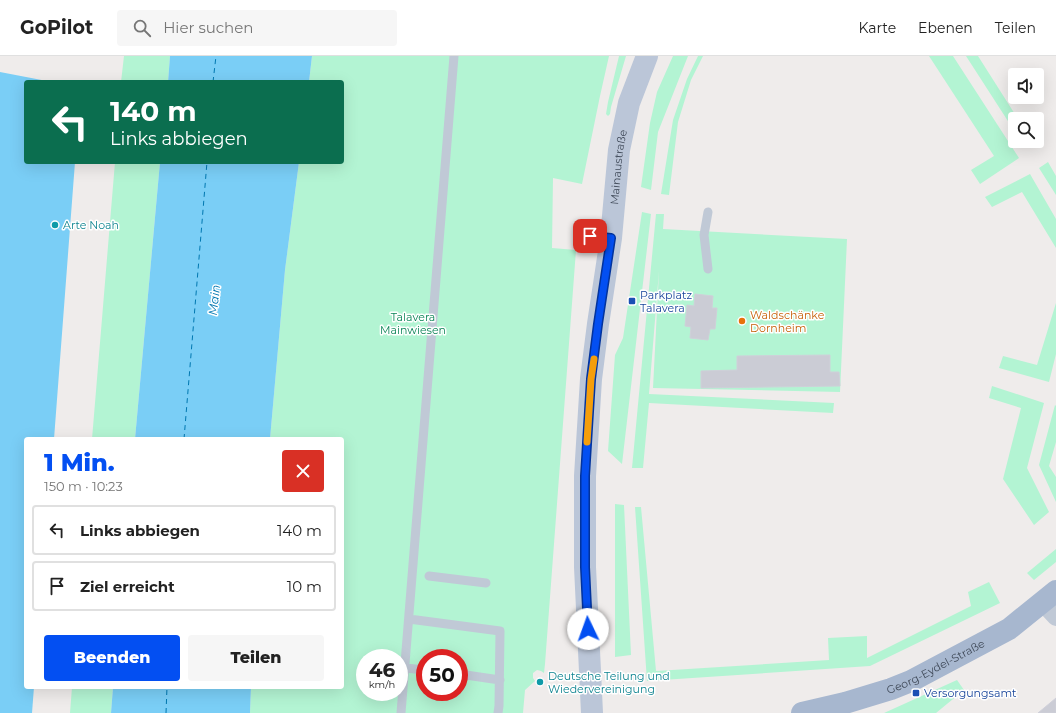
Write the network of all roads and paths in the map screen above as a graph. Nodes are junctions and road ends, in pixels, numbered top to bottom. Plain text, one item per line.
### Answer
1 (454, 56) edge
2 (647, 56) edge
3 (708, 212) dead end
4 (708, 269) dead end
5 (429, 576) dead end
6 (486, 583) dead end
7 (1052, 604) edge
8 (408, 619) junction
9 (406, 649) edge
10 (468, 675) edge
11 (500, 680) junction
12 (402, 701) edge
13 (401, 713) edge
14 (498, 713) edge
15 (592, 713) edge
16 (802, 713) edge

1 - 8 lane
2 - 15 main road, Mainaustraße
3 - 4 lane
5 - 6 lane
7 - 16 main road, Georg-Eydel-Straße
8 - 9 lane
8 - 11 lane
10 - 11 lane
11 - 14 lane
12 - 13 lane

